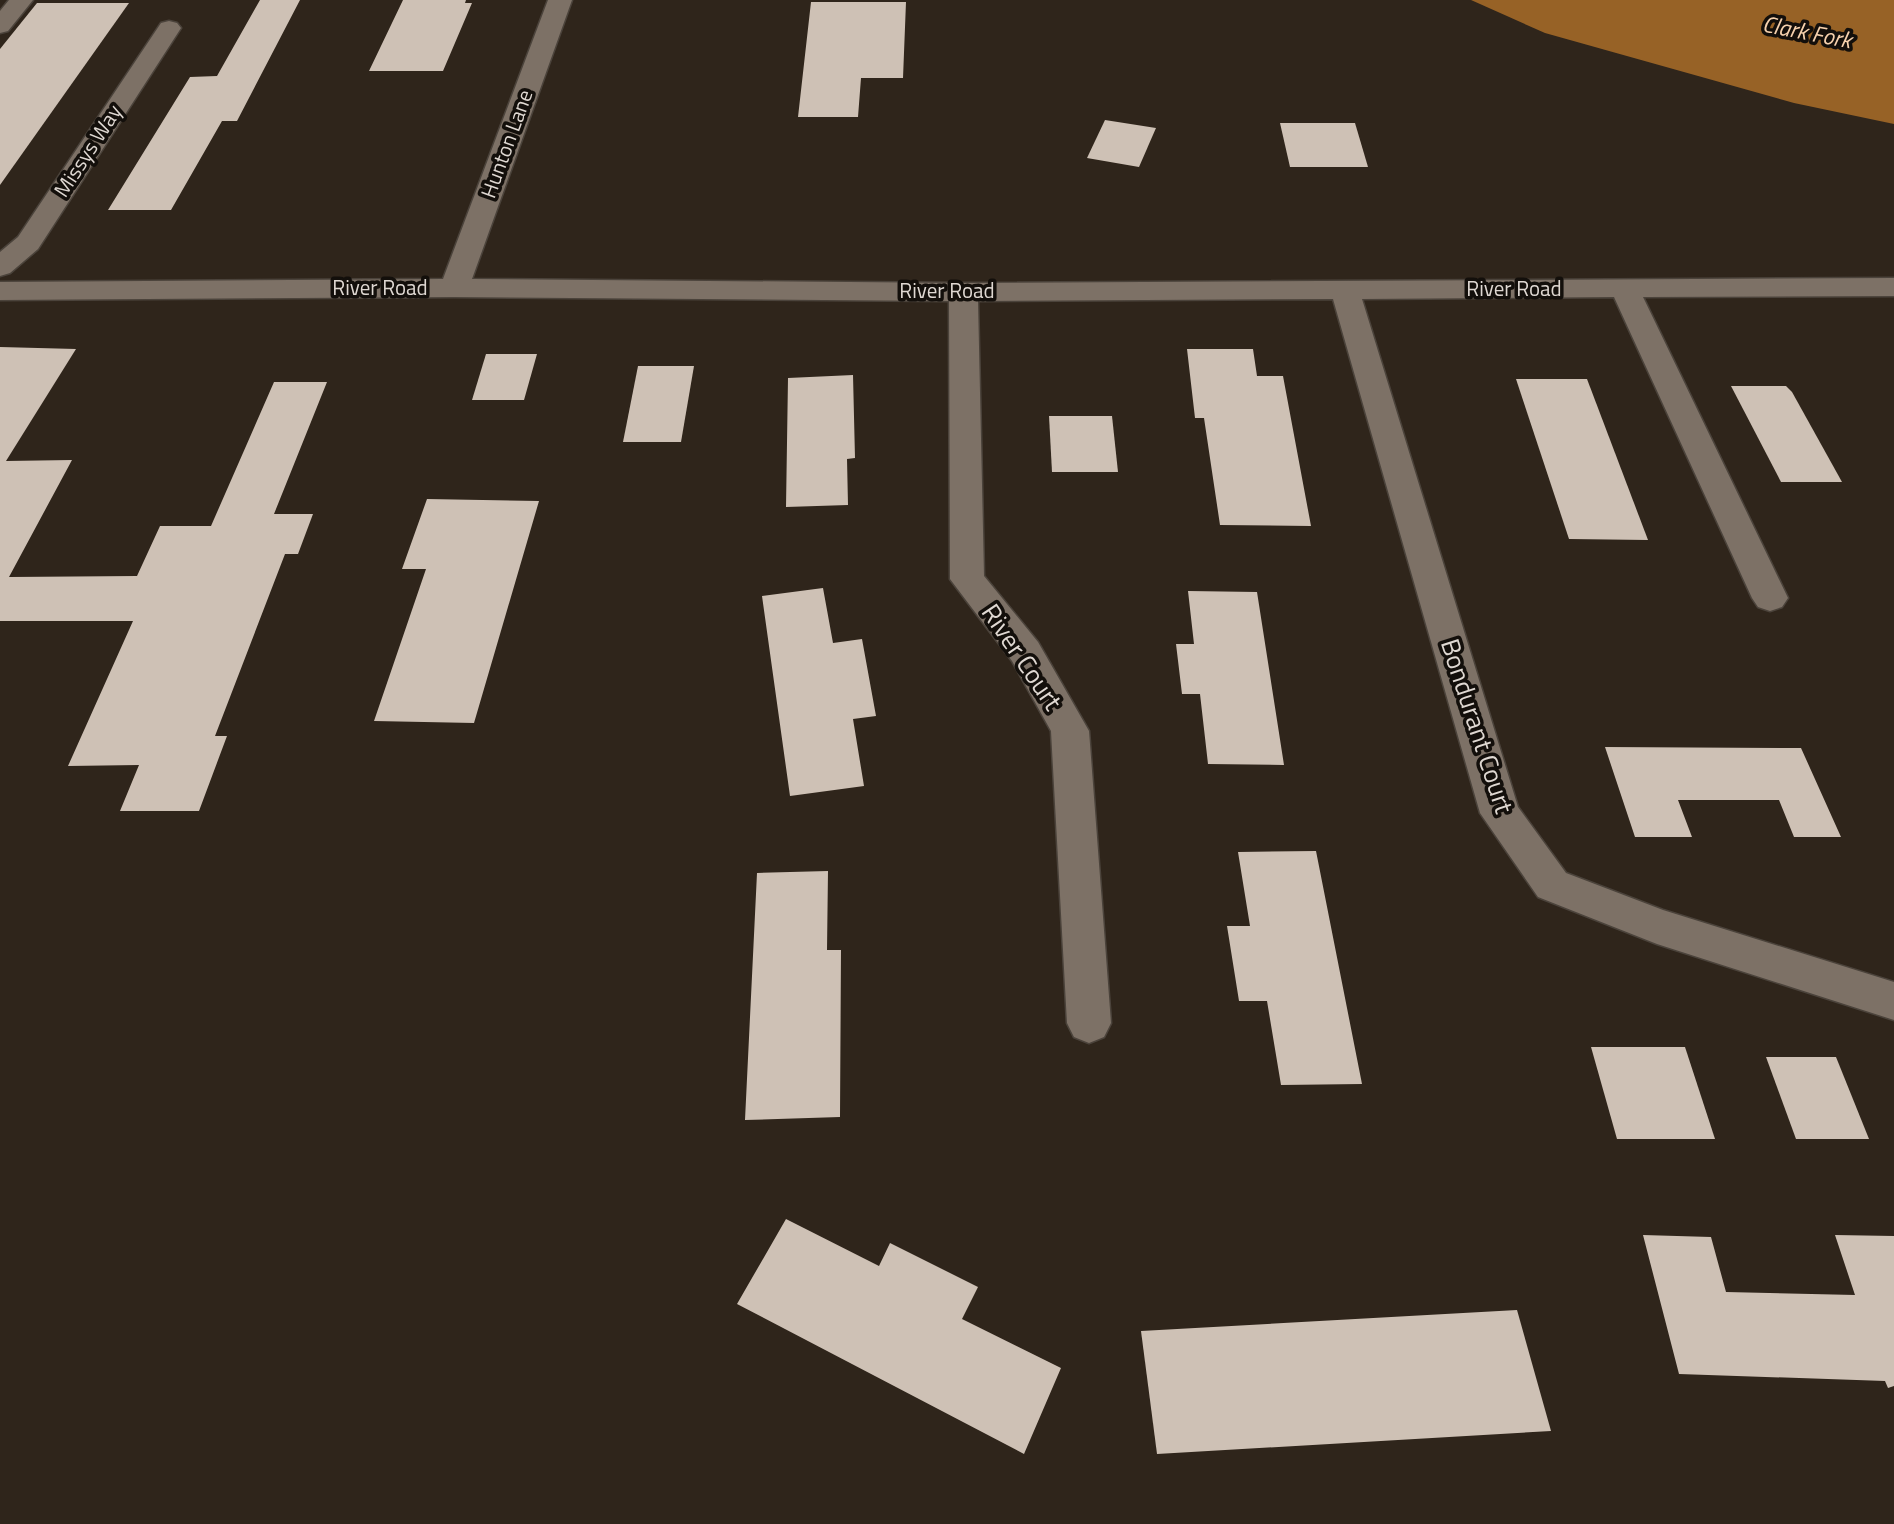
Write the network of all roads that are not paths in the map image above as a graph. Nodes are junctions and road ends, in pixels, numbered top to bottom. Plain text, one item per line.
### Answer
1 (21, 0) edge
2 (560, 0) edge
3 (0, 26) edge
4 (169, 28) dead end
5 (0, 267) edge
6 (1894, 287) edge
7 (454, 288) junction
8 (1625, 289) junction
9 (1345, 290) junction
10 (0, 291) edge
11 (963, 292) junction
12 (1770, 598) dead end
13 (1894, 1001) edge
14 (1089, 1023) dead end

1 - 3 street
2 - 7 street, Hunton Lane
4 - 5 street, Missys Way
6 - 8 street, River Road
7 - 10 street, River Road
7 - 11 street, River Road
8 - 9 street, River Road
8 - 12 street
9 - 11 street, River Road
9 - 13 street, Bondurant Court
11 - 14 street, River Court

